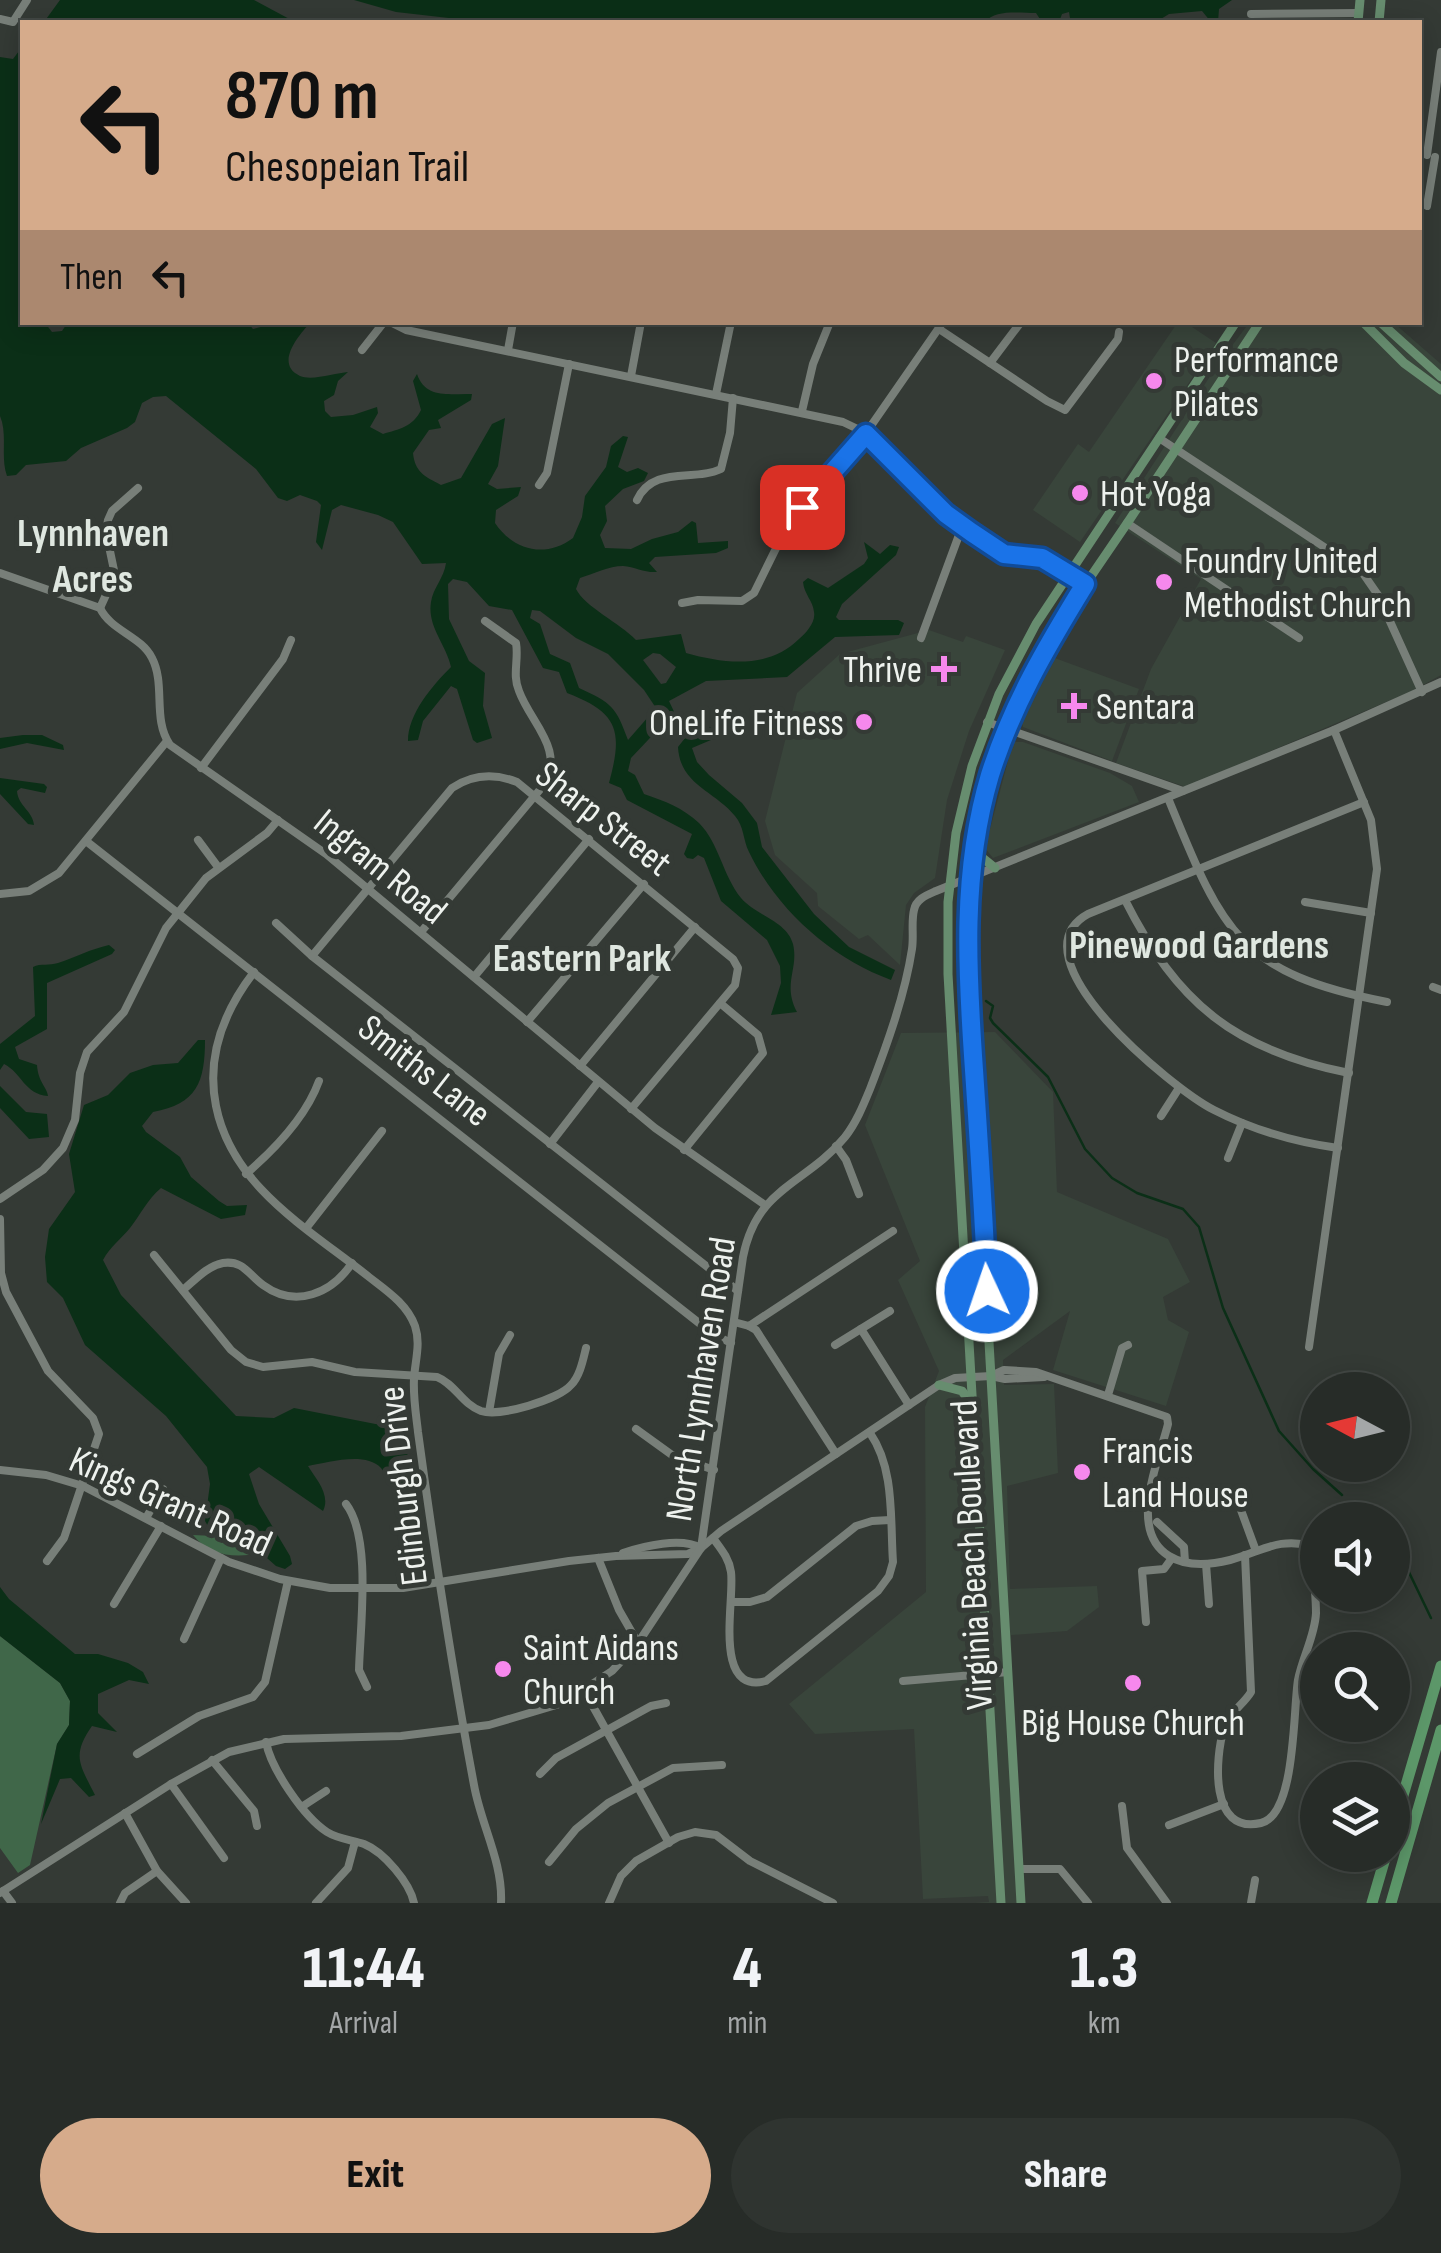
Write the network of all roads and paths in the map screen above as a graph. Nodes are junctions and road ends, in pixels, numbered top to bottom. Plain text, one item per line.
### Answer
1 (27, 0) edge
2 (1360, 0) edge
3 (1251, 14) dead end
4 (1359, 18) edge
5 (0, 19) edge
6 (1441, 52) edge
7 (1431, 156) edge
8 (1427, 206) dead end
9 (384, 325) edge
10 (394, 325) edge
11 (512, 325) edge
12 (640, 325) edge
13 (730, 325) edge
14 (829, 325) edge
15 (1019, 325) edge
16 (1234, 325) edge
17 (1258, 325) edge
18 (1365, 325) edge
19 (1383, 325) edge
20 (941, 326) edge
21 (1120, 332) dead end
22 (362, 350) dead end
23 (508, 350) junction
24 (990, 363) junction
25 (569, 364) junction
26 (631, 376) junction
27 (1441, 377) edge
28 (1441, 390) edge
29 (716, 394) junction
30 (733, 398) junction
31 (802, 411) junction
32 (866, 434) junction
33 (1158, 438) junction
34 (1176, 449) junction
35 (539, 485) dead end
36 (138, 488) dead end
37 (637, 500) dead end
38 (1127, 523) junction
39 (965, 528) junction
40 (0, 572) edge
41 (1068, 574) junction
42 (1085, 584) junction
43 (682, 604) dead end
44 (100, 608) junction
45 (486, 621) dead end
46 (922, 638) dead end
47 (1299, 638) dead end
48 (291, 640) dead end
49 (1441, 682) edge
50 (1422, 692) junction
51 (987, 722) junction
52 (1006, 728) junction
53 (1334, 730) junction
54 (167, 741) junction
55 (201, 768) junction
56 (1183, 792) junction
57 (536, 794) junction
58 (1168, 798) junction
59 (1364, 802) junction
60 (278, 820) junction
61 (589, 839) junction
62 (86, 840) junction
63 (198, 840) dead end
64 (974, 850) junction
65 (218, 868) junction
66 (995, 868) junction
67 (1197, 869) junction
68 (970, 878) junction
69 (644, 884) junction
70 (949, 886) junction
71 (367, 887) junction
72 (0, 894) edge
73 (1125, 900) junction
74 (1305, 902) dead end
75 (1372, 913) junction
76 (178, 914) junction
77 (276, 923) dead end
78 (695, 928) junction
79 (420, 932) junction
80 (312, 956) junction
81 (254, 972) junction
82 (474, 976) junction
83 (1360, 996) junction
84 (1387, 1002) dead end
85 (720, 1003) junction
86 (527, 1022) junction
87 (973, 1059) junction
88 (953, 1060) junction
89 (580, 1066) junction
90 (1349, 1073) junction
91 (319, 1081) dead end
92 (598, 1082) junction
93 (1179, 1088) junction
94 (631, 1109) junction
95 (1160, 1116) dead end
96 (1242, 1123) junction
97 (382, 1131) dead end
98 (550, 1144) junction
99 (836, 1146) junction
100 (1338, 1148) junction
101 (684, 1150) junction
102 (1228, 1158) dead end
103 (246, 1174) junction
104 (859, 1194) dead end
105 (0, 1199) edge
106 (765, 1205) junction
107 (0, 1219) edge
108 (307, 1227) junction
109 (893, 1231) dead end
110 (154, 1255) dead end
111 (352, 1263) junction
112 (183, 1290) junction
113 (738, 1291) junction
114 (890, 1311) dead end
115 (734, 1322) junction
116 (748, 1326) junction
117 (861, 1329) junction
118 (510, 1334) dead end
119 (731, 1343) junction
120 (1128, 1345) dead end
121 (836, 1346) dead end
122 (1310, 1347) dead end
123 (586, 1348) dead end
124 (414, 1375) junction
125 (971, 1376) junction
126 (991, 1376) junction
127 (939, 1385) junction
128 (1108, 1395) junction
129 (910, 1405) junction
130 (973, 1406) junction
131 (489, 1412) junction
132 (636, 1429) dead end
133 (870, 1432) junction
134 (836, 1454) junction
135 (0, 1470) edge
136 (714, 1470) junction
137 (83, 1486) junction
138 (162, 1490) dead end
139 (1234, 1492) dead end
140 (346, 1504) dead end
141 (146, 1518) junction
142 (890, 1520) junction
143 (1157, 1522) dead end
144 (161, 1526) junction
145 (713, 1538) junction
146 (1300, 1544) edge
147 (701, 1548) junction
148 (1256, 1551) junction
149 (1245, 1555) junction
150 (221, 1558) junction
151 (598, 1558) junction
152 (1172, 1558) junction
153 (48, 1561) dead end
154 (1185, 1562) junction
155 (1206, 1564) junction
156 (288, 1581) junction
157 (440, 1582) junction
158 (360, 1590) junction
159 (731, 1602) junction
160 (114, 1604) dead end
161 (1209, 1604) dead end
162 (1315, 1612) edge
163 (1146, 1622) dead end
164 (184, 1639) dead end
165 (638, 1643) junction
166 (1441, 1666) edge
167 (1008, 1672) junction
168 (988, 1674) junction
169 (902, 1681) dead end
170 (367, 1688) dead end
171 (585, 1692) junction
172 (666, 1703) dead end
173 (464, 1730) junction
174 (606, 1730) junction
175 (1441, 1730) edge
176 (266, 1742) junction
177 (137, 1754) dead end
178 (212, 1760) junction
179 (722, 1765) dead end
180 (1410, 1772) edge
181 (540, 1774) dead end
182 (171, 1784) junction
183 (638, 1787) junction
184 (326, 1791) dead end
185 (1224, 1804) junction
186 (303, 1806) junction
187 (1122, 1806) dead end
188 (125, 1813) junction
189 (257, 1826) dead end
190 (1168, 1826) dead end
191 (1018, 1829) junction
192 (998, 1830) junction
193 (355, 1842) junction
194 (669, 1842) junction
195 (224, 1858) dead end
196 (549, 1862) dead end
197 (1019, 1868) junction
198 (157, 1870) junction
199 (1381, 1872) edge
200 (1255, 1880) dead end
201 (1, 1892) edge
202 (12, 1903) edge
203 (120, 1903) edge
204 (186, 1903) edge
205 (316, 1903) edge
206 (414, 1903) edge
207 (501, 1903) edge
208 (609, 1903) edge
209 (833, 1903) edge
210 (1001, 1903) edge
211 (1021, 1903) edge
212 (1088, 1903) edge
213 (1166, 1903) edge
214 (1252, 1903) edge
215 (1372, 1903) edge
216 (1391, 1903) edge

1 - 5 street
2 - 4 main road
3 - 4 street
6 - 7 street
7 - 8 street
9 - 22 street
10 - 23 street
11 - 23 street
12 - 26 street
13 - 29 street
14 - 31 street
15 - 24 street
16 - 33 main road, Virginia Beach Boulevard
17 - 34 main road, Virginia Beach Boulevard
18 - 28 main road
19 - 27 main road
20 - 24 street
20 - 32 street
21 - 24 street
23 - 25 street
25 - 26 street
25 - 35 street
26 - 29 street
29 - 30 street
30 - 31 street
30 - 37 street
31 - 32 street
32 - 39 street
32 - 43 street
33 - 34 street
33 - 41 main road, Virginia Beach Boulevard
34 - 38 main road, Virginia Beach Boulevard
34 - 50 street
36 - 44 street
38 - 42 main road, Virginia Beach Boulevard
38 - 47 street
39 - 41 street
39 - 46 street
40 - 44 street
41 - 42 street
41 - 51 main road, Virginia Beach Boulevard
42 - 52 main road, Virginia Beach Boulevard
44 - 54 street
45 - 57 street
48 - 55 street
49 - 50 street, North Lynnhaven Road
50 - 53 street, North Lynnhaven Road
51 - 52 street
51 - 70 main road, Virginia Beach Boulevard
52 - 56 street
52 - 64 main road, Virginia Beach Boulevard
53 - 56 street, North Lynnhaven Road
53 - 59 street
54 - 55 street, Ingram Road
54 - 62 street
55 - 60 street, Ingram Road
56 - 58 street, North Lynnhaven Road
57 - 61 street, Sharp Street
57 - 71 street, Sharp Street
57 - 79 street
58 - 66 street, North Lynnhaven Road
58 - 67 street
59 - 67 street
59 - 75 street
60 - 65 street
60 - 71 street, Ingram Road
61 - 69 street, Sharp Street
61 - 82 street
62 - 72 street
62 - 76 street, Smiths Lane
63 - 65 street
64 - 66 main road
64 - 68 main road, Virginia Beach Boulevard
65 - 76 street
66 - 68 street, North Lynnhaven Road
67 - 73 street
67 - 83 street
68 - 70 street, North Lynnhaven Road
68 - 87 main road, Virginia Beach Boulevard
69 - 78 street, Sharp Street
69 - 86 street
70 - 88 main road, Virginia Beach Boulevard
70 - 99 street, North Lynnhaven Road
71 - 79 street, Ingram Road
71 - 80 street, Sharp Street
73 - 90 street
73 - 93 street
74 - 75 street
75 - 83 street
76 - 81 street, Smiths Lane
76 - 105 street
77 - 80 street
78 - 85 street, Sharp Street
78 - 89 street
79 - 82 street, Ingram Road
80 - 98 street
81 - 103 street, Edinburgh Drive
81 - 119 street, Smiths Lane
82 - 86 street, Ingram Road
83 - 84 street
83 - 90 street
85 - 94 street, Sharp Street
85 - 101 street
86 - 89 street, Ingram Road
87 - 88 main road
87 - 126 main road, Virginia Beach Boulevard
88 - 125 main road, Virginia Beach Boulevard
89 - 92 street, Ingram Road
90 - 100 street
91 - 103 street
92 - 94 street, Ingram Road
92 - 98 street
93 - 95 street
93 - 96 street
94 - 101 street, Ingram Road
96 - 100 street
96 - 102 street
97 - 108 street
98 - 113 street
99 - 104 street
99 - 106 street, North Lynnhaven Road
100 - 122 street
101 - 106 street, Ingram Road
103 - 108 street, Edinburgh Drive
106 - 113 street, North Lynnhaven Road
107 - 137 street
108 - 111 street, Edinburgh Drive
109 - 116 street
110 - 112 street
111 - 112 street
111 - 124 street, Edinburgh Drive
112 - 124 street
113 - 115 street, North Lynnhaven Road
114 - 117 street
115 - 116 street
115 - 119 street, North Lynnhaven Road
116 - 134 street
117 - 121 street
117 - 129 street
118 - 131 street
119 - 136 street, North Lynnhaven Road
120 - 128 street
123 - 131 street
124 - 131 street
124 - 157 street, Edinburgh Drive
125 - 126 street
125 - 127 street
125 - 130 main road, Virginia Beach Boulevard
126 - 128 street
126 - 167 main road, Virginia Beach Boulevard
127 - 129 street
127 - 130 main road
128 - 152 street
129 - 133 street
130 - 168 main road, Virginia Beach Boulevard
132 - 136 street
133 - 134 street
133 - 142 street
134 - 145 street
135 - 137 street, Kings Grant Road
136 - 147 street, North Lynnhaven Road
137 - 141 street, Kings Grant Road
137 - 153 street
138 - 141 street
139 - 148 street
140 - 158 street
141 - 144 street, Kings Grant Road
142 - 159 street
142 - 159 street
143 - 154 street
144 - 150 street, Kings Grant Road
144 - 160 street
145 - 147 street
145 - 159 street
146 - 148 street
147 - 151 street, Kings Grant Road
147 - 165 street, North Lynnhaven Road
148 - 149 street
149 - 155 street
149 - 185 street
150 - 156 street, Kings Grant Road
150 - 164 street
151 - 157 street, Kings Grant Road
151 - 165 street
152 - 154 street
152 - 163 street
154 - 155 street
155 - 161 street
156 - 158 street, Kings Grant Road
156 - 177 street
157 - 158 street, Kings Grant Road
157 - 173 street, Edinburgh Drive
158 - 170 street
162 - 185 street
165 - 171 street, North Lynnhaven Road
166 - 180 highway
167 - 168 street
167 - 191 main road, Virginia Beach Boulevard
168 - 169 street
168 - 192 main road, Virginia Beach Boulevard
171 - 173 street, North Lynnhaven Road
171 - 174 street
172 - 174 street
173 - 176 street, North Lynnhaven Road
173 - 207 street, Edinburgh Drive
174 - 181 street
174 - 183 street
175 - 216 highway
176 - 178 street, North Lynnhaven Road
176 - 186 street
178 - 182 street, North Lynnhaven Road
178 - 189 street
179 - 183 street
182 - 188 street, North Lynnhaven Road
182 - 195 street
183 - 194 street
183 - 196 street
184 - 186 street
185 - 190 street
186 - 193 street
187 - 213 street
188 - 198 street
188 - 201 street, North Lynnhaven Road
191 - 192 street
191 - 197 main road, Virginia Beach Boulevard
192 - 210 main road, Virginia Beach Boulevard
193 - 205 street
193 - 206 street
194 - 208 street
194 - 209 street
197 - 211 main road, Virginia Beach Boulevard
197 - 212 street
198 - 203 street
198 - 204 street
199 - 215 highway
200 - 214 street
201 - 202 street

